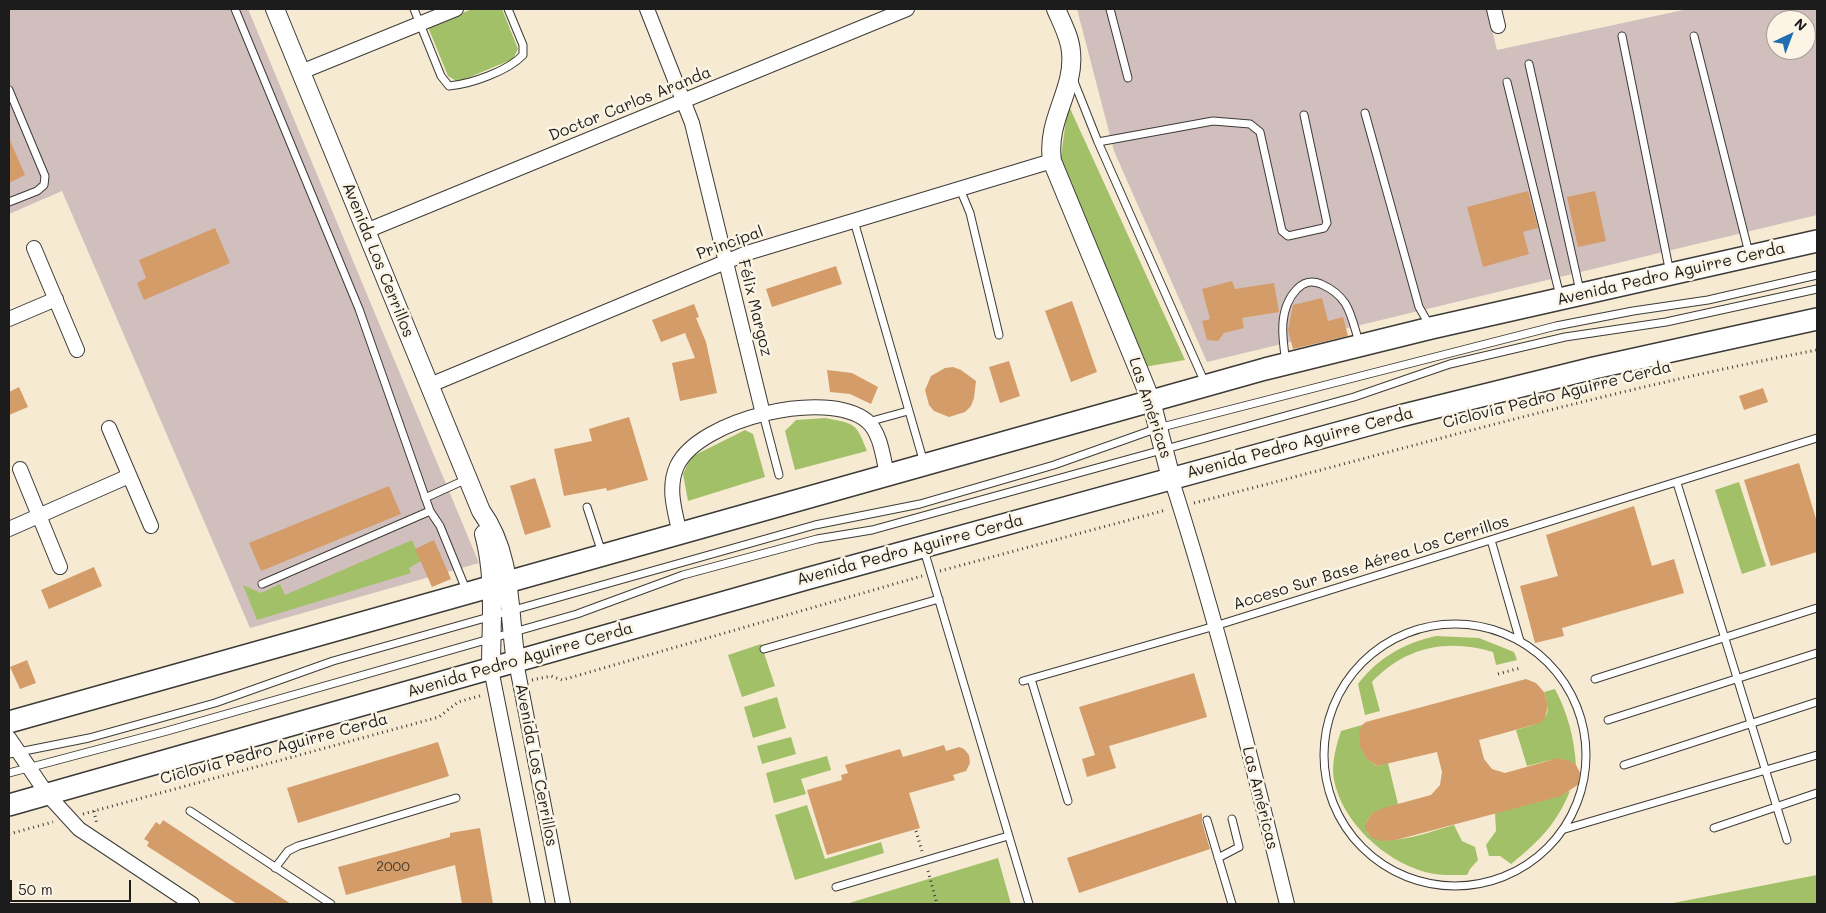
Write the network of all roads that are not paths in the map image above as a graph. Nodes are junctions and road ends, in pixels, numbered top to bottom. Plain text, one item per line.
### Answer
1 (235, 9) edge
2 (275, 9) edge
3 (414, 9) edge
4 (456, 9) edge
5 (508, 9) edge
6 (647, 9) edge
7 (907, 9) edge
8 (1056, 9) edge
9 (1110, 9) edge
10 (1494, 9) edge
11 (420, 24) junction
12 (1498, 26) dead end
13 (1622, 36) dead end
14 (1694, 36) dead end
15 (1529, 64) dead end
16 (1070, 71) junction
17 (301, 72) junction
18 (1128, 78) dead end
19 (1507, 82) dead end
20 (9, 90) edge
21 (684, 100) junction
22 (1365, 112) dead end
23 (1304, 115) dead end
24 (1098, 142) junction
25 (1052, 161) junction
26 (960, 189) junction
27 (9, 202) edge
28 (854, 221) junction
29 (366, 231) junction
30 (1817, 241) edge
31 (34, 248) dead end
32 (1749, 256) junction
33 (726, 262) junction
34 (1670, 273) junction
35 (1817, 275) edge
36 (1817, 289) edge
37 (1571, 296) junction
38 (56, 299) junction
39 (9, 319) edge
40 (1817, 320) edge
41 (1431, 328) junction
42 (999, 335) dead end
43 (1360, 345) junction
44 (77, 350) dead end
45 (1286, 364) junction
46 (430, 385) junction
47 (1207, 386) junction
48 (1151, 401) junction
49 (908, 411) junction
50 (763, 414) junction
51 (868, 422) junction
52 (109, 428) dead end
53 (1158, 428) junction
54 (1817, 438) edge
55 (1164, 449) junction
56 (924, 464) junction
57 (20, 469) dead end
58 (887, 474) junction
59 (780, 475) dead end
60 (129, 476) junction
61 (468, 478) junction
62 (1172, 478) junction
63 (1677, 483) junction
64 (425, 498) junction
65 (587, 507) dead end
66 (430, 511) junction
67 (39, 516) junction
68 (151, 526) dead end
69 (9, 529) edge
70 (680, 534) junction
71 (1491, 540) junction
72 (923, 546) junction
73 (603, 556) junction
74 (60, 567) dead end
75 (262, 584) dead end
76 (500, 585) junction
77 (468, 594) junction
78 (938, 600) junction
79 (1817, 608) edge
80 (509, 612) junction
81 (492, 617) junction
82 (1215, 626) junction
83 (511, 633) junction
84 (491, 638) junction
85 (1724, 638) junction
86 (1520, 640) junction
87 (764, 649) dead end
88 (1817, 653) edge
89 (516, 662) junction
90 (491, 669) junction
91 (1031, 679) junction
92 (1596, 679) dead end
93 (1737, 679) junction
94 (1023, 681) dead end
95 (1817, 702) edge
96 (1608, 720) dead end
97 (9, 722) edge
98 (1751, 723) junction
99 (9, 738) edge
100 (13, 753) edge
101 (1817, 756) edge
102 (1624, 765) dead end
103 (27, 768) junction
104 (1766, 772) junction
105 (9, 773) edge
106 (1817, 793) edge
107 (47, 794) junction
108 (456, 798) dead end
109 (1068, 801) dead end
110 (9, 805) edge
111 (1777, 807) junction
112 (190, 812) dead end
113 (1232, 819) dead end
114 (1207, 820) dead end
115 (1714, 828) dead end
116 (1565, 829) junction
117 (1008, 836) junction
118 (1787, 840) dead end
119 (1218, 858) junction
120 (275, 868) junction
121 (836, 887) dead end
122 (192, 904) edge
123 (331, 904) edge
124 (538, 904) edge
125 (563, 904) edge
126 (1029, 904) edge
127 (1232, 904) edge
128 (1285, 904) edge

1 - 64 lane
2 - 17 street, Avenida Los Cerrillos
3 - 11 lane
4 - 11 street
5 - 11 lane
6 - 21 street, Félix Margoz
7 - 21 street, Doctor Carlos Aranda
8 - 16 street, Las Américas
9 - 18 lane
10 - 12 street
11 - 17 street
13 - 34 lane
14 - 32 lane
15 - 37 lane
16 - 24 lane
16 - 25 street, Las Américas
17 - 29 street, Avenida Los Cerrillos
19 - 37 lane
20 - 27 lane
21 - 29 street, Doctor Carlos Aranda
21 - 33 street, Félix Margoz
22 - 41 lane
23 - 24 lane
24 - 47 lane
25 - 26 street, Principal
25 - 48 street, Las Américas
26 - 28 street, Principal
26 - 42 lane
28 - 33 street, Principal
28 - 49 lane
29 - 46 street, Avenida Los Cerrillos
30 - 32 main road, Avenida Pedro Aguirre Cerda
31 - 38 street
32 - 34 main road, Avenida Pedro Aguirre Cerda
33 - 46 street, Principal
33 - 50 street, Félix Margoz
34 - 37 main road, Avenida Pedro Aguirre Cerda
35 - 53 lane
36 - 55 lane
37 - 41 main road, Avenida Pedro Aguirre Cerda
38 - 39 street
38 - 44 street
40 - 62 main road, Avenida Pedro Aguirre Cerda
41 - 43 main road, Avenida Pedro Aguirre Cerda
43 - 45 main road, Avenida Pedro Aguirre Cerda
43 - 45 lane
45 - 47 main road, Avenida Pedro Aguirre Cerda
46 - 61 street, Avenida Los Cerrillos
47 - 48 main road, Avenida Pedro Aguirre Cerda
48 - 53 street, Las Américas
48 - 56 main road, Avenida Pedro Aguirre Cerda
49 - 51 lane
49 - 56 lane
50 - 51 street
50 - 59 lane, Félix Margoz
50 - 70 street
51 - 58 street
52 - 60 street
53 - 55 street, Las Américas
53 - 80 lane
54 - 63 lane, Acceso Sur Base Aérea Los Cerrillos
55 - 62 street, Las Américas
55 - 83 lane
56 - 58 main road, Avenida Pedro Aguirre Cerda
57 - 67 street
58 - 70 main road, Avenida Pedro Aguirre Cerda
60 - 67 street
60 - 68 street
61 - 64 lane
61 - 76 street, Avenida Los Cerrillos
62 - 72 main road, Avenida Pedro Aguirre Cerda
62 - 82 street, Las Américas
63 - 71 lane, Acceso Sur Base Aérea Los Cerrillos
63 - 85 lane
64 - 66 lane
65 - 73 lane
66 - 75 lane
66 - 77 lane
67 - 69 street
67 - 74 street
70 - 73 main road, Avenida Pedro Aguirre Cerda
71 - 82 lane, Acceso Sur Base Aérea Los Cerrillos
71 - 86 lane
72 - 78 lane
72 - 89 main road, Avenida Pedro Aguirre Cerda
73 - 76 main road, Avenida Pedro Aguirre Cerda
76 - 77 main road, Avenida Pedro Aguirre Cerda
76 - 80 street, Avenida Los Cerrillos
76 - 81 street, Avenida Los Cerrillos
77 - 97 main road, Avenida Pedro Aguirre Cerda
78 - 87 lane
78 - 117 lane
79 - 85 lane
80 - 81 lane
80 - 83 street, Avenida Los Cerrillos
81 - 84 street, Avenida Los Cerrillos
81 - 100 lane
82 - 91 lane, Acceso Sur Base Aérea Los Cerrillos
82 - 128 street, Las Américas
83 - 84 lane
83 - 89 street, Avenida Los Cerrillos
84 - 90 street, Avenida Los Cerrillos
84 - 103 lane
85 - 92 lane
85 - 93 lane
86 - 116 lane
86 - 116 lane
88 - 93 lane
89 - 90 main road, Avenida Pedro Aguirre Cerda
89 - 125 street, Avenida Los Cerrillos
90 - 107 main road, Avenida Pedro Aguirre Cerda
90 - 124 street, Avenida Los Cerrillos
91 - 94 lane, Acceso Sur Base Aérea Los Cerrillos
91 - 109 lane
93 - 96 lane
93 - 98 lane
95 - 98 lane
98 - 102 lane
98 - 104 lane
99 - 100 street
100 - 103 street
101 - 104 lane
103 - 105 lane
103 - 107 street
104 - 111 lane
104 - 116 lane
106 - 111 lane
107 - 110 main road, Avenida Pedro Aguirre Cerda
107 - 122 street
108 - 120 lane
111 - 115 lane
111 - 118 lane
112 - 120 lane
113 - 119 lane
114 - 119 lane
117 - 121 lane
117 - 126 lane
119 - 127 lane
120 - 123 lane

